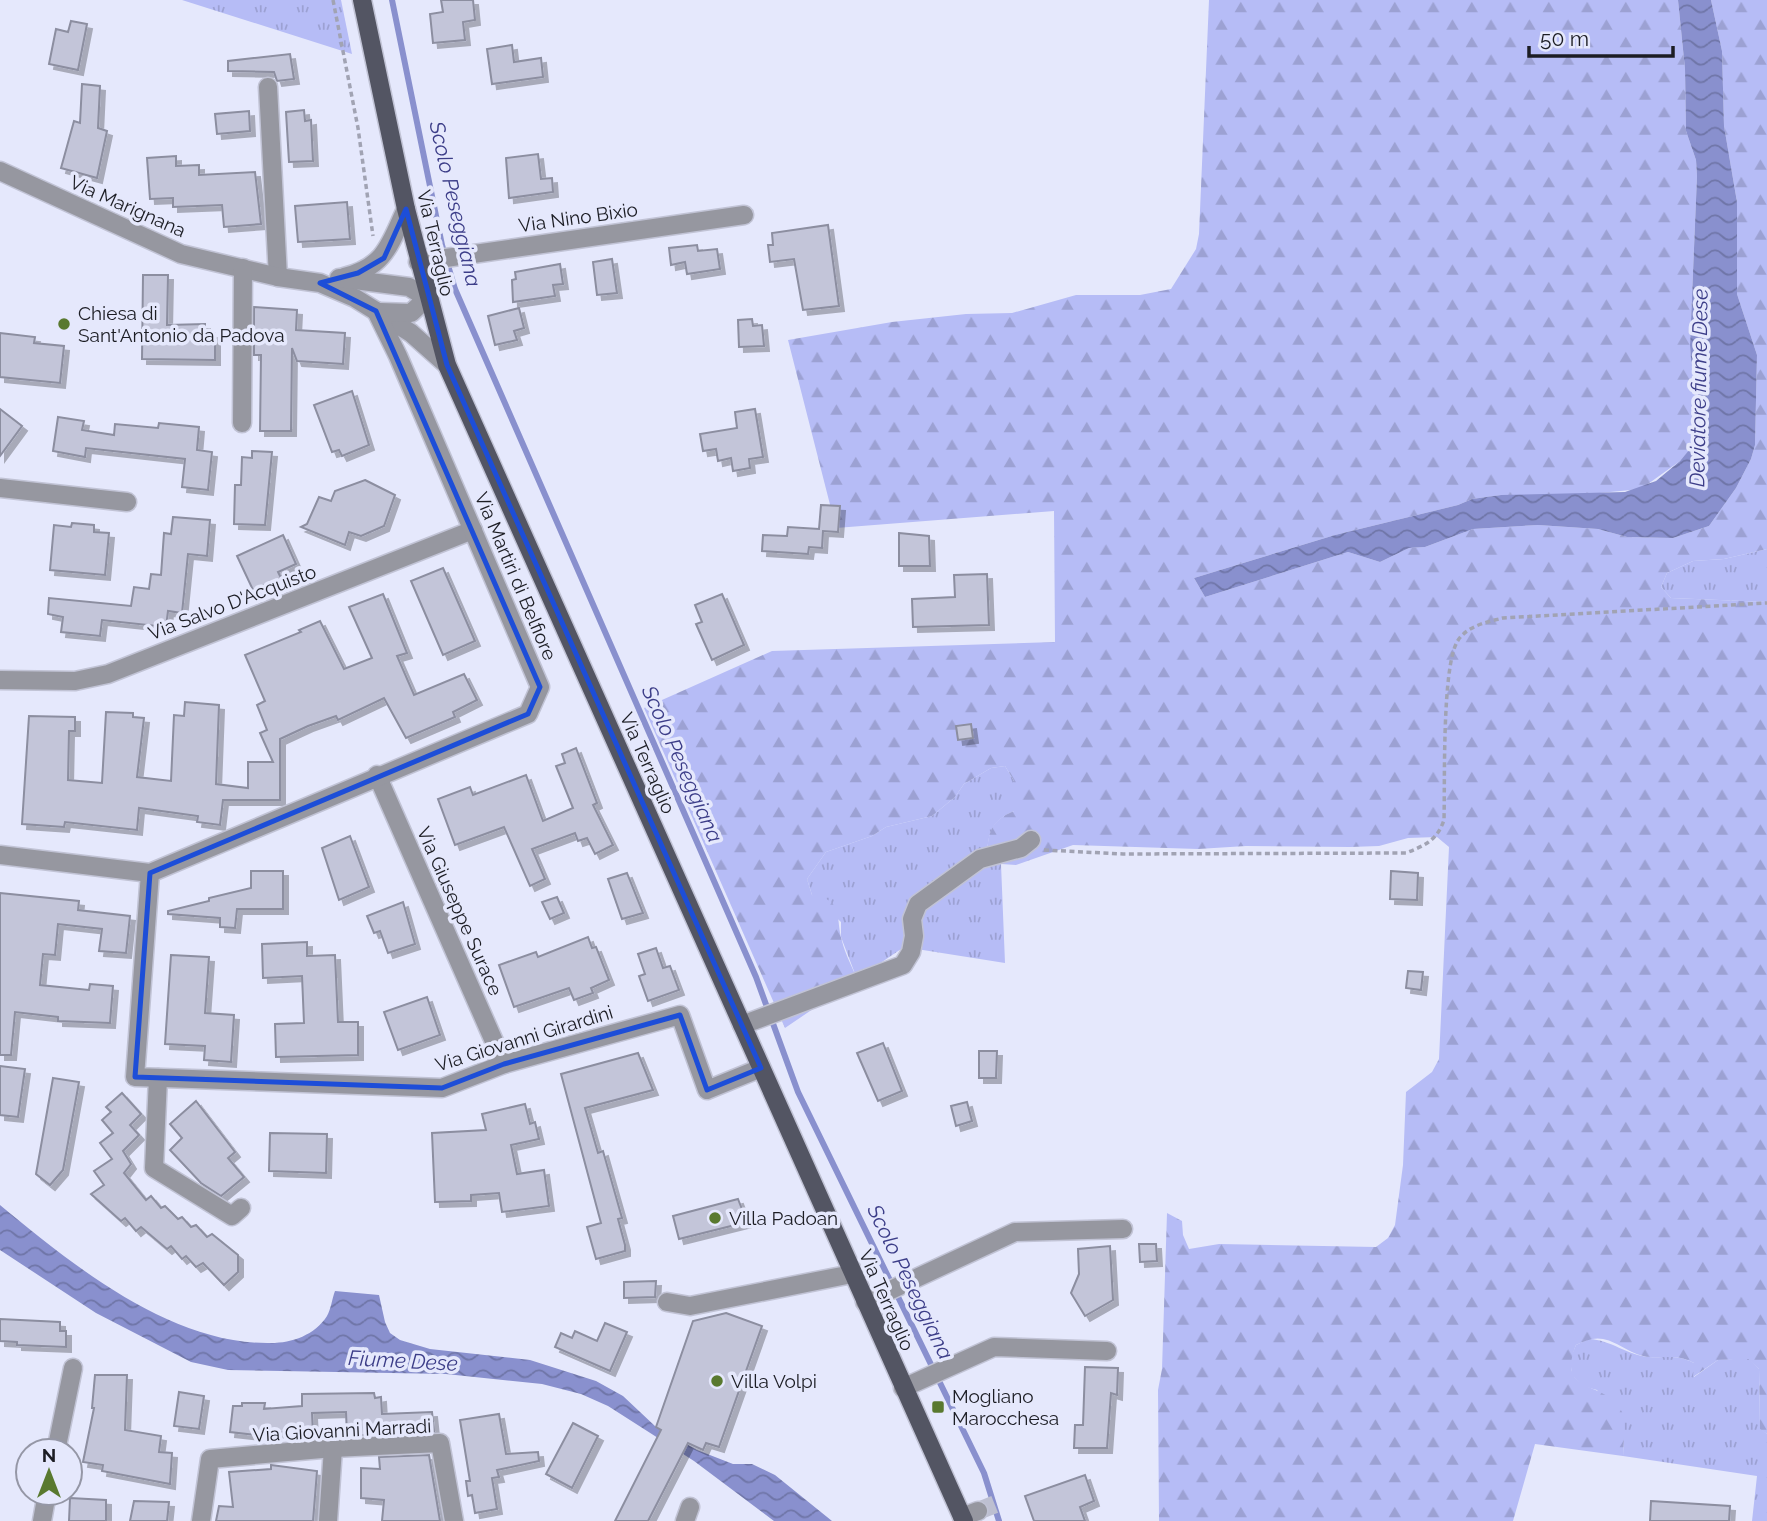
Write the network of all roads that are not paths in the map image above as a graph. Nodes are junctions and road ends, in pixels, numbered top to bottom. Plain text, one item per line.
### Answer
1 (362, 0) edge
2 (268, 87) dead end
3 (0, 171) edge
4 (406, 209) junction
5 (744, 215) dead end
6 (427, 260) junction
7 (243, 268) junction
8 (278, 276) junction
9 (339, 278) junction
10 (320, 283) junction
11 (427, 298) junction
12 (376, 311) junction
13 (447, 365) junction
14 (242, 423) dead end
15 (0, 488) edge
16 (127, 502) dead end
17 (473, 530) junction
18 (0, 680) edge
19 (377, 775) junction
20 (1026, 844) road end
21 (0, 855) edge
22 (150, 873) junction
23 (742, 1025) junction
24 (504, 1064) junction
25 (761, 1068) junction
26 (158, 1078) junction
27 (241, 1208) dead end
28 (1123, 1229) dead end
29 (852, 1274) junction
30 (667, 1302) dead end
31 (865, 1302) junction
32 (1107, 1351) dead end
33 (73, 1368) dead end
34 (903, 1388) junction
35 (59, 1437) edge
36 (333, 1448) junction
37 (968, 1516) edge
38 (201, 1521) edge
39 (328, 1521) edge
40 (454, 1521) edge

1 - 4 main road, Via Terraglio
2 - 8 street
3 - 7 street, Via Marignana
4 - 6 main road, Via Terraglio
4 - 9 street, Via Marignana
5 - 6 street, Via Nino Bixio
6 - 11 main road, Via Terraglio
7 - 8 street, Via Marignana
7 - 14 street
8 - 10 street, Via Marignana
9 - 10 street, Via Marignana
9 - 11 street, Via Marignana
10 - 12 street, Via Marignana
11 - 12 street, Via Marignana
11 - 13 main road, Via Terraglio
12 - 13 street, Via Marignana
12 - 17 street, Via Martiri di Belfiore
13 - 23 main road, Via Terraglio
15 - 16 street
17 - 18 street, Via Salvo D'Acquisto
17 - 19 street, Via Martiri di Belfiore
19 - 22 street, Via Martiri di Belfiore
19 - 24 street, Via Giuseppe Surace
20 - 23 street
21 - 22 street
22 - 26 street, Via Giovanni Girardini
23 - 25 main road, Via Terraglio
24 - 25 street, Via Giovanni Girardini
24 - 26 street, Via Giovanni Girardini
25 - 29 main road, Via Terraglio
26 - 27 street
28 - 31 street
29 - 30 street
29 - 31 main road, Via Terraglio
31 - 34 main road, Via Terraglio
32 - 34 street
33 - 35 street
34 - 37 main road, Via Terraglio
36 - 38 street, Via Giovanni Marradi
36 - 39 street
36 - 40 street, Via Giovanni Marradi

